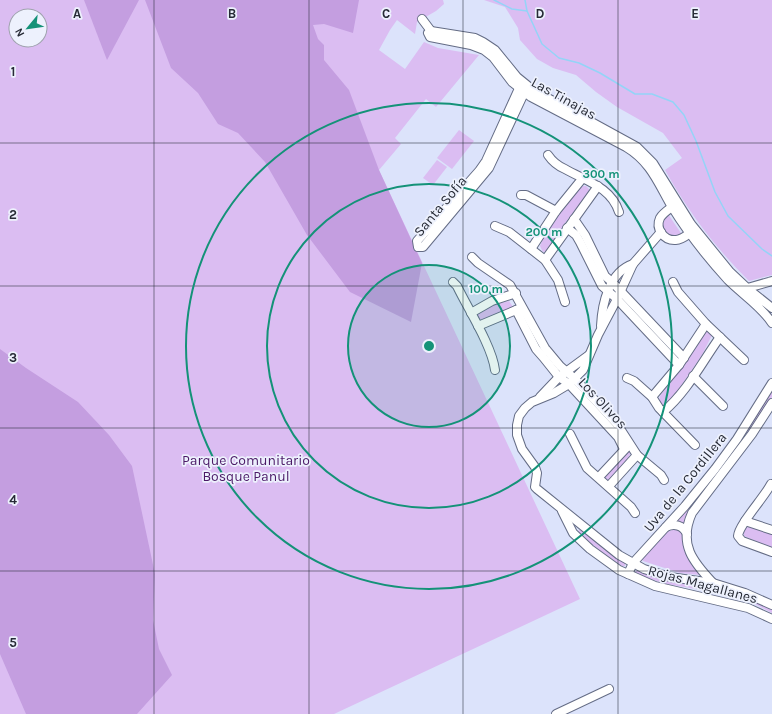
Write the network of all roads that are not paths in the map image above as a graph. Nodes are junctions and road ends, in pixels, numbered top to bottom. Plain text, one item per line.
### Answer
1 (422, 19) dead end
2 (523, 87) junction
3 (548, 155) dead end
4 (582, 179) junction
5 (598, 186) junction
6 (521, 195) dead end
7 (672, 207) junction
8 (556, 211) junction
9 (619, 212) dead end
10 (574, 219) junction
11 (495, 226) dead end
12 (567, 228) junction
13 (661, 232) junction
14 (690, 233) junction
15 (531, 249) junction
16 (472, 257) dead end
17 (545, 260) junction
18 (633, 264) junction
19 (772, 281) edge
20 (453, 282) dead end
21 (612, 282) junction
22 (673, 282) dead end
23 (743, 289) junction
24 (620, 290) junction
25 (608, 291) junction
26 (516, 293) junction
27 (617, 299) junction
28 (565, 302) dead end
29 (520, 308) junction
30 (772, 308) edge
31 (471, 313) junction
32 (772, 323) edge
33 (706, 324) junction
34 (478, 326) junction
35 (601, 329) junction
36 (720, 337) junction
37 (589, 355) junction
38 (744, 360) dead end
39 (682, 362) junction
40 (494, 370) dead end
41 (563, 374) junction
42 (693, 376) junction
43 (627, 378) dead end
44 (572, 382) junction
45 (772, 383) edge
46 (652, 397) junction
47 (536, 400) junction
48 (772, 403) edge
49 (722, 406) dead end
50 (663, 412) junction
51 (570, 434) dead end
52 (695, 445) dead end
53 (627, 447) junction
54 (637, 455) junction
55 (599, 477) junction
56 (664, 480) dead end
57 (771, 484) dead end
58 (609, 486) junction
59 (561, 508) junction
60 (635, 513) dead end
61 (746, 521) junction
62 (666, 527) junction
63 (772, 530) edge
64 (687, 534) junction
65 (772, 552) edge
66 (633, 563) junction
67 (628, 574) junction
68 (713, 583) junction
69 (772, 604) edge
70 (772, 619) edge
71 (609, 689) dead end
72 (556, 714) edge

1 - 2 street, Las Tinajas
2 - 2 street, Santa Sofía
2 - 7 street, Las Tinajas
2 - 23 street, Las Tinajas
3 - 4 street
4 - 5 street
4 - 8 street
5 - 9 street
5 - 10 street
6 - 8 street
7 - 13 street
7 - 14 street, Las Tinajas
8 - 15 street
10 - 12 street
10 - 21 street
11 - 15 street
12 - 17 street
12 - 25 street
13 - 14 street
13 - 18 street
14 - 23 street, Las Tinajas
15 - 17 street
16 - 26 street, Los Olivos
17 - 28 street
18 - 21 street
18 - 24 street
19 - 23 street
20 - 31 street
21 - 24 street
21 - 25 street
22 - 33 street
23 - 30 street
23 - 32 street
24 - 27 street
24 - 39 street
25 - 27 street
25 - 35 street
26 - 29 street, Los Olivos
26 - 31 street
27 - 35 street
27 - 39 street
29 - 34 street
29 - 41 street, Los Olivos
31 - 34 street
33 - 36 street
33 - 39 street
34 - 40 street
35 - 37 street
36 - 38 street
36 - 42 street
37 - 41 street
37 - 44 street
39 - 46 street
41 - 44 street, Los Olivos
41 - 47 street
42 - 49 street
42 - 50 street
43 - 46 street
44 - 47 street
44 - 53 street, Los Olivos
45 - 62 street, Uva de la Cordillera
46 - 50 street
47 - 59 street, Rojas Magallanes
48 - 64 street, Uva de la Cordillera
50 - 52 street
51 - 55 street
53 - 54 street, Los Olivos
53 - 55 street
54 - 56 street, Los Olivos
54 - 58 street
55 - 58 street
57 - 61 street
58 - 60 street
59 - 66 street, Rojas Magallanes
59 - 67 street, Rojas Magallanes
61 - 63 street
61 - 65 street
62 - 64 street
62 - 66 street, Uva de la Cordillera
64 - 68 street, Uva de la Cordillera
66 - 67 street, Uva de la Cordillera
66 - 68 street, Rojas Magallanes
67 - 70 street, Rojas Magallanes
68 - 69 street, Rojas Magallanes
71 - 72 street

